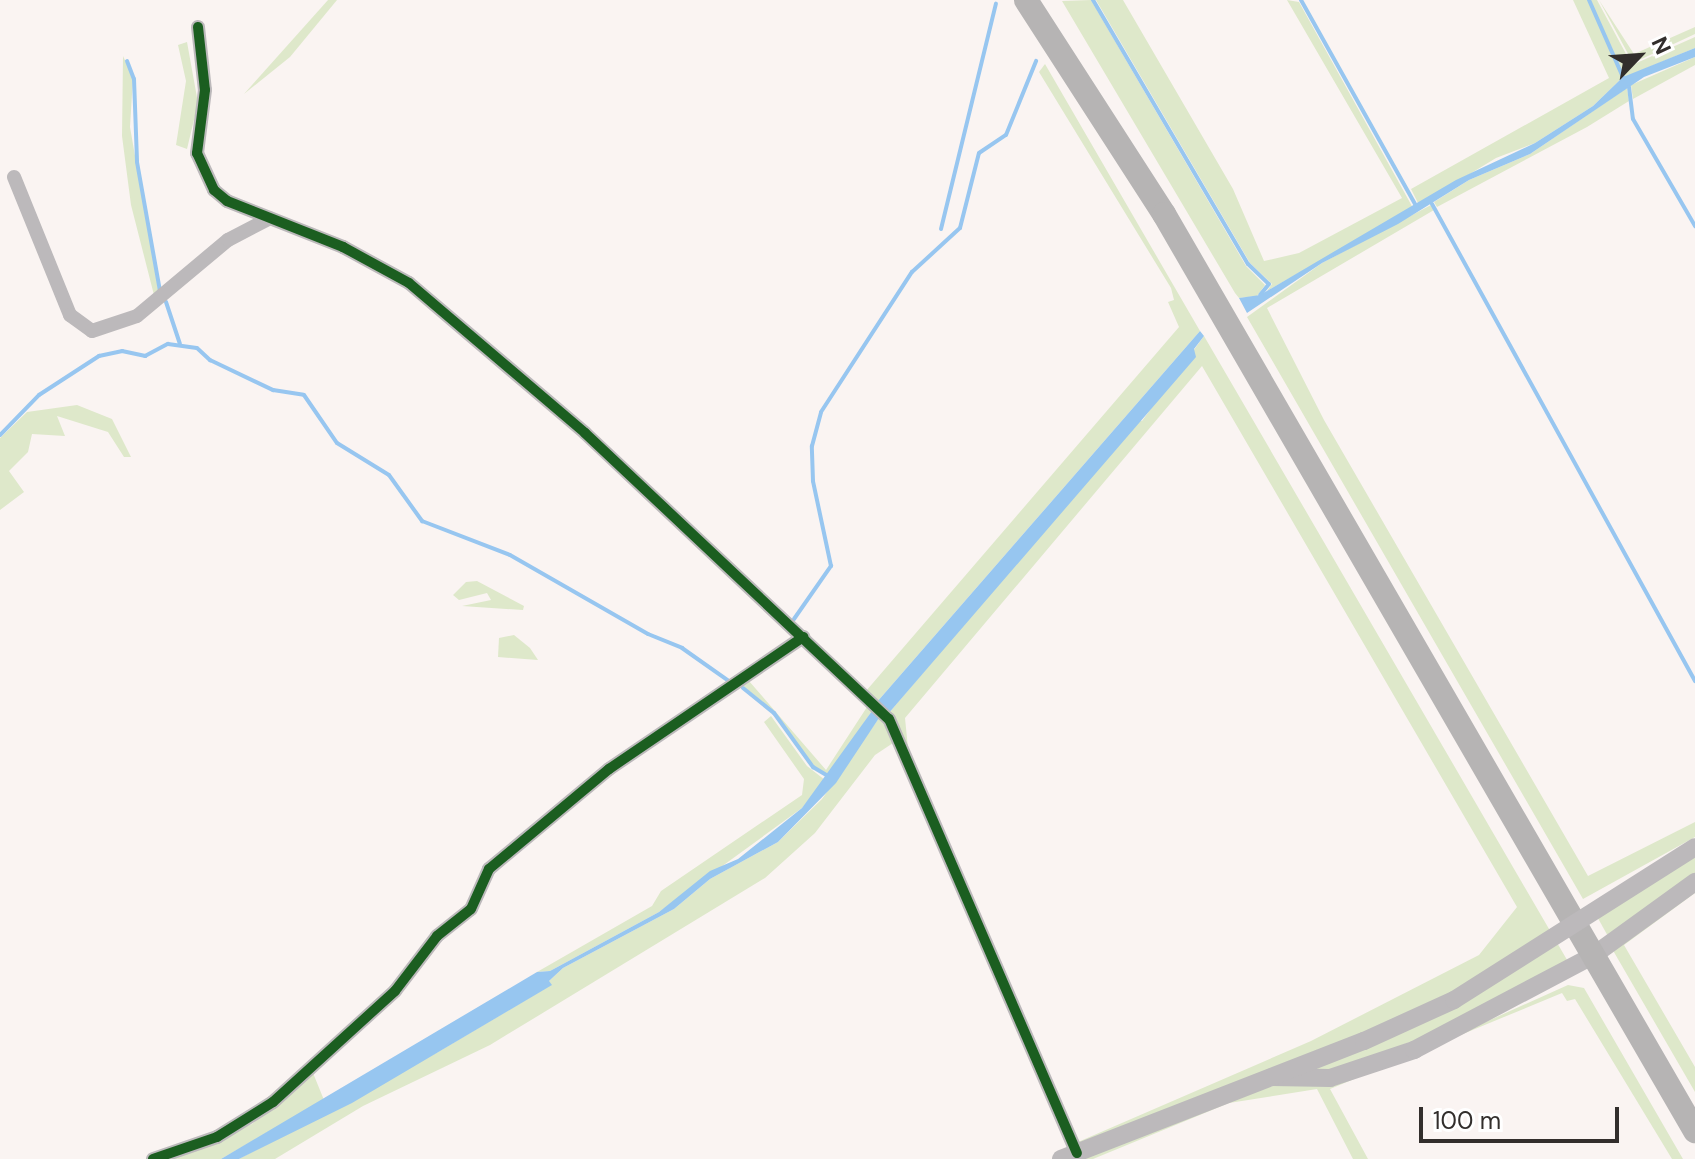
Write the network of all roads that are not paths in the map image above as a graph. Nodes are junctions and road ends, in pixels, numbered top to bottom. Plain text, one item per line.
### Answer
1 (1026, 0) edge
2 (198, 27) dead end
3 (14, 177) dead end
4 (270, 218) junction
5 (803, 637) junction
6 (1695, 847) edge
7 (1695, 882) edge
8 (1594, 955) junction
9 (1272, 1077) junction
10 (1695, 1131) edge
11 (1069, 1156) edge
12 (153, 1159) edge

1 - 8 highway
2 - 4 street
3 - 4 street
4 - 5 street
5 - 11 street
5 - 12 street
6 - 9 street, bridge
7 - 8 street
8 - 9 street
8 - 10 highway
9 - 11 street

